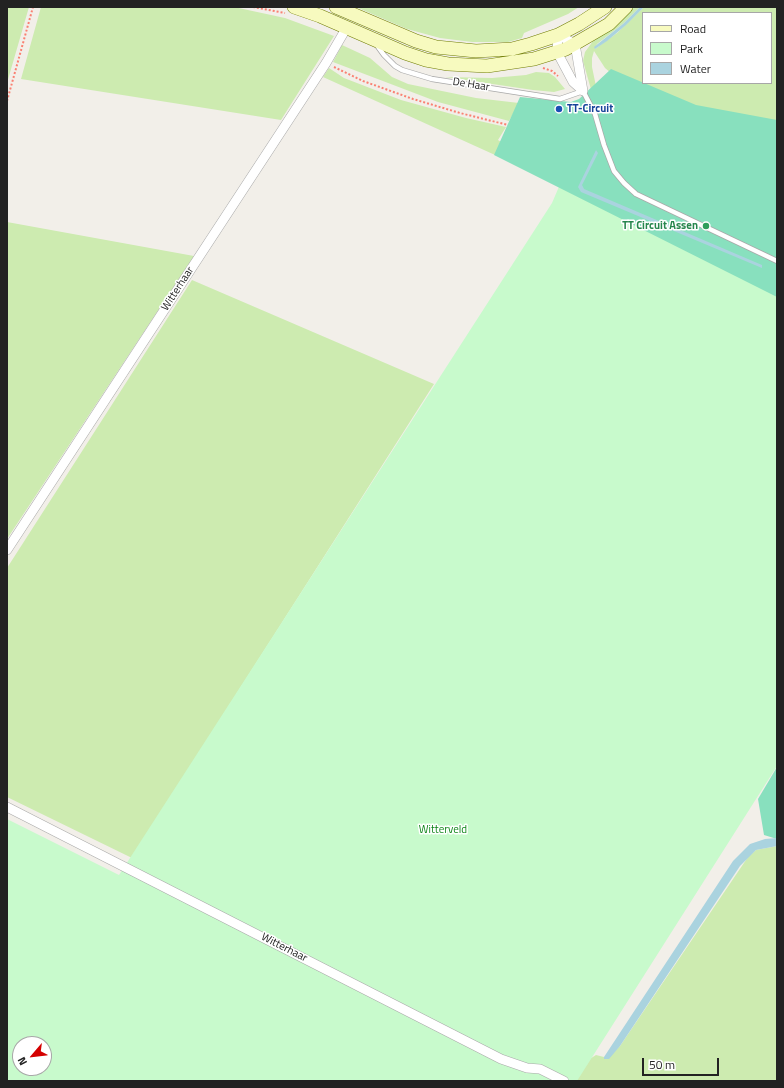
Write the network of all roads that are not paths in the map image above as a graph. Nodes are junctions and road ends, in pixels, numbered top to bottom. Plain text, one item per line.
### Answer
1 (294, 7) edge
2 (336, 7) edge
3 (605, 7) edge
4 (626, 7) edge
5 (353, 14) junction
6 (347, 28) junction
7 (558, 35) junction
8 (373, 39) junction
9 (575, 44) junction
10 (557, 52) junction
11 (583, 91) junction
12 (777, 262) edge
13 (7, 550) edge
14 (7, 807) edge
15 (564, 1081) edge

1 - 6 street, De Haar
2 - 5 street
3 - 7 street
4 - 9 street, De Haar
5 - 6 street
5 - 7 street
6 - 8 street, De Haar
6 - 13 street, Witterhaar
7 - 9 street
7 - 10 street
8 - 10 street, De Haar
8 - 11 lane, De Haar
9 - 10 street, De Haar
9 - 11 street
10 - 11 street
11 - 12 lane
14 - 15 street, Witterhaar

